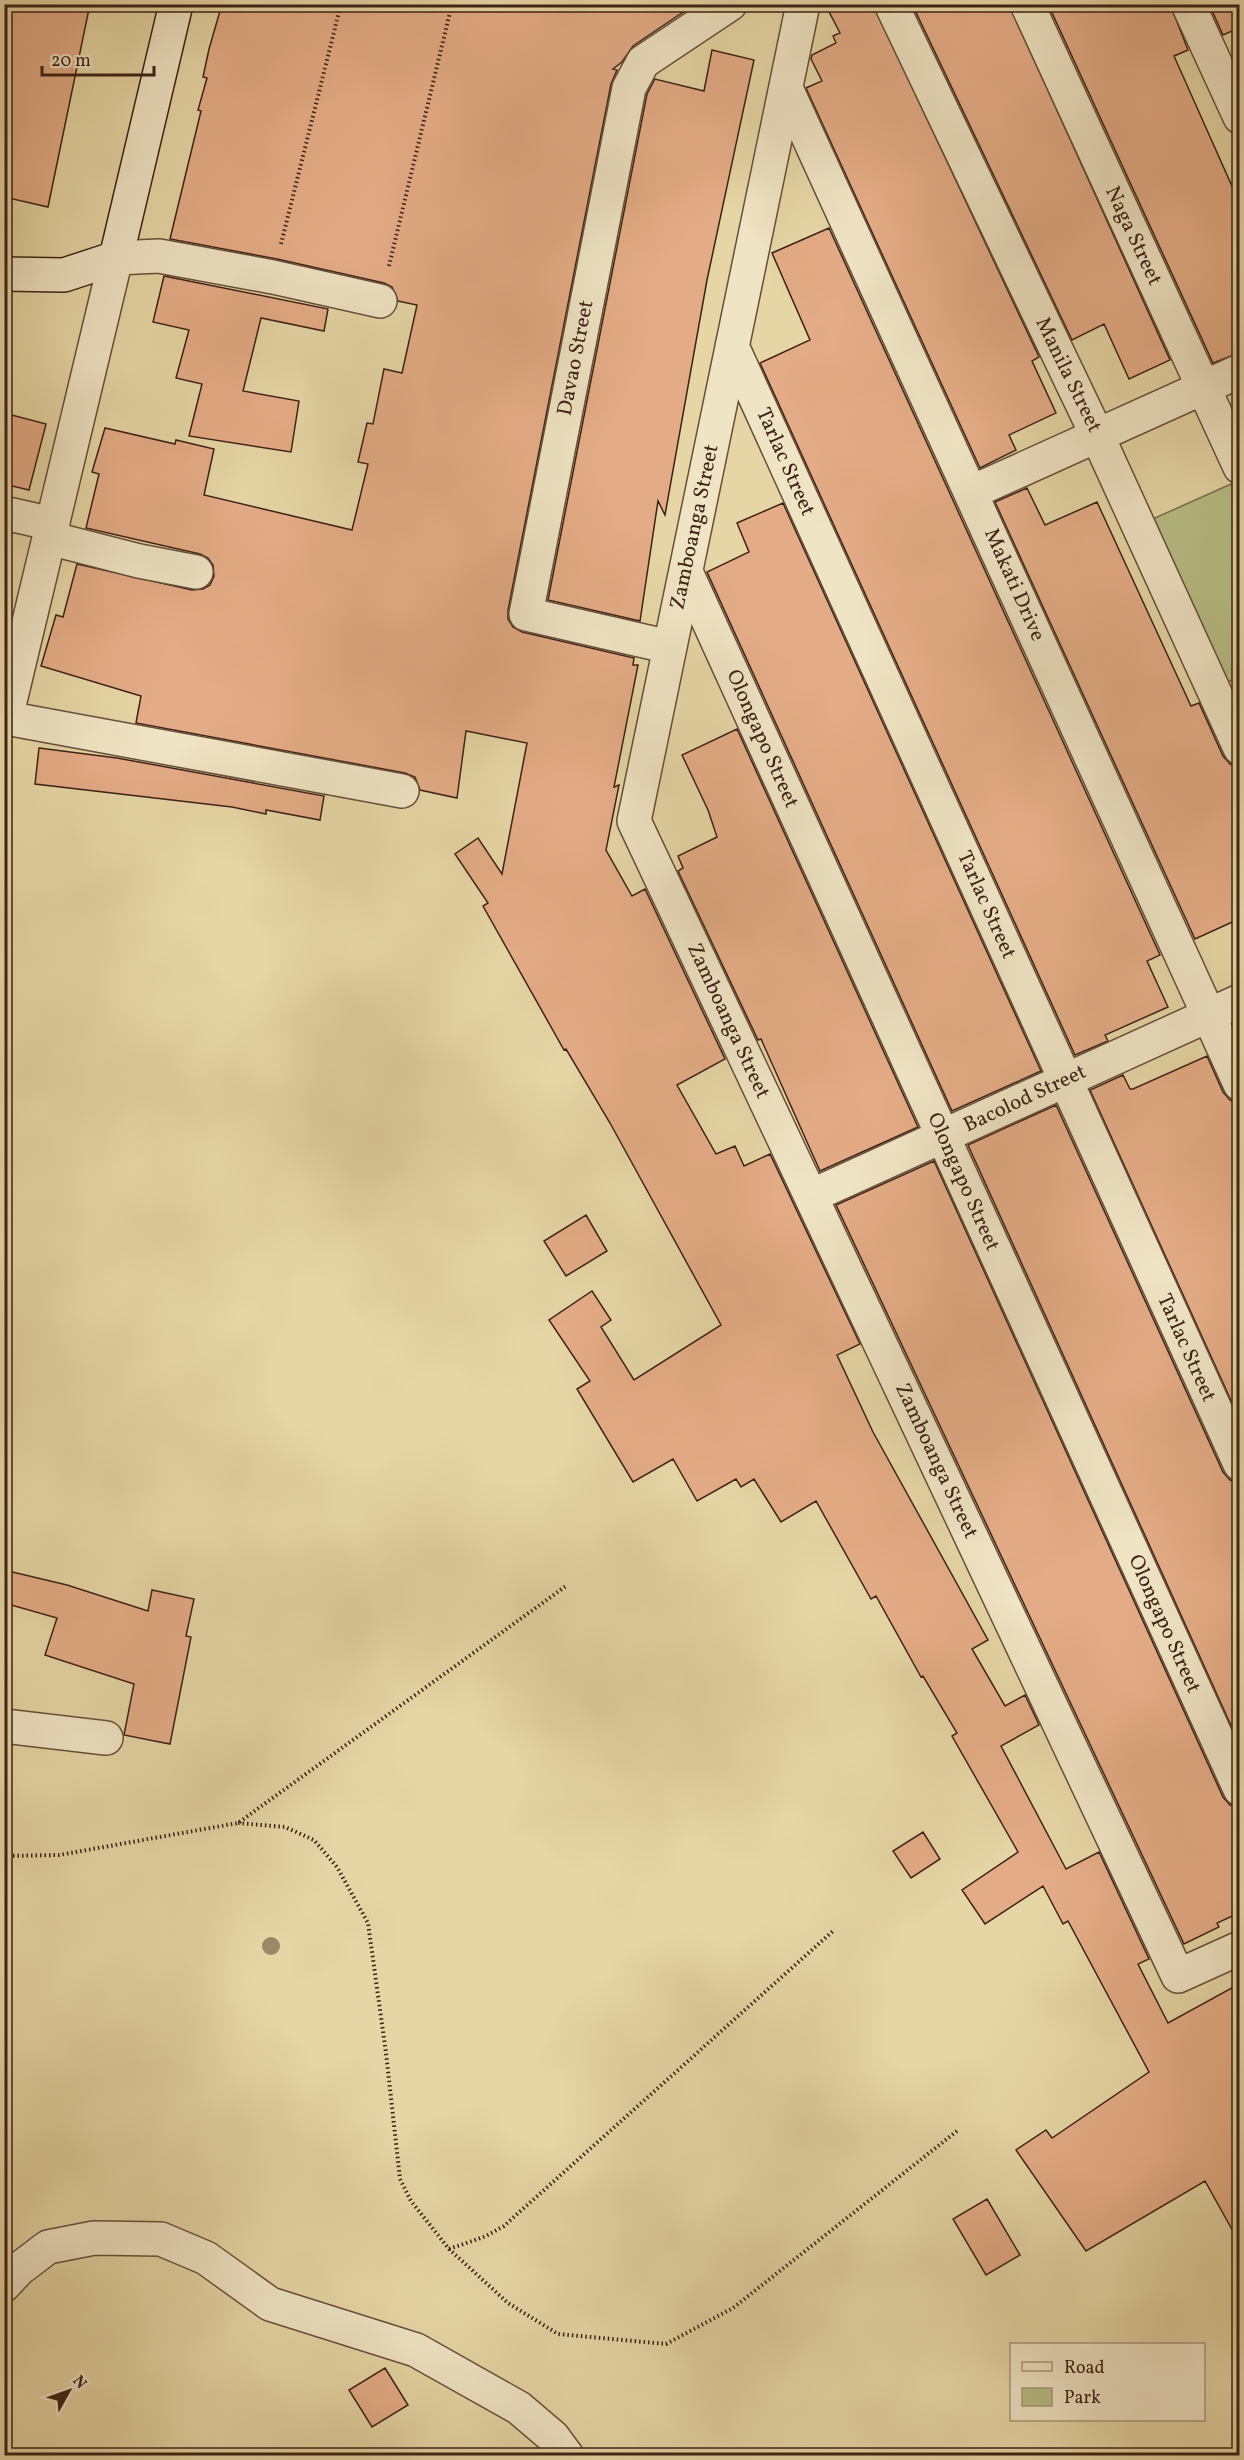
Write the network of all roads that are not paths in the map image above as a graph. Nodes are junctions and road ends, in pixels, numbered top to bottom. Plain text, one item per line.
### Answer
1 (176, 4) edge
2 (730, 4) edge
3 (803, 4) edge
4 (891, 4) edge
5 (1027, 4) edge
6 (1188, 4) edge
7 (786, 88) junction
8 (1239, 117) edge
9 (116, 258) junction
10 (4, 274) edge
11 (380, 302) road end
12 (732, 346) junction
13 (1239, 371) edge
14 (1203, 388) junction
15 (1097, 435) junction
16 (1239, 467) edge
17 (972, 492) junction
18 (4, 513) edge
19 (51, 531) junction
20 (196, 572) dead end
21 (687, 574) junction
22 (670, 647) junction
23 (1239, 748) edge
24 (402, 791) dead end
25 (1239, 1001) edge
26 (1209, 1015) junction
27 (1065, 1080) junction
28 (1239, 1084) edge
29 (942, 1137) junction
30 (811, 1196) junction
31 (1239, 1464) edge
32 (4, 1726) edge
33 (106, 1738) dead end
34 (1239, 1789) edge
35 (1239, 1948) edge
36 (4, 2285) edge
37 (567, 2456) edge

1 - 9 street
2 - 22 street, Davao Street
3 - 7 street, Zamboanga Street
4 - 15 street, Manila Street
5 - 14 street, Naga Street
6 - 8 street
7 - 12 street, Zamboanga Street
7 - 17 street, Makati Drive
9 - 10 street
9 - 11 street
9 - 19 street
12 - 21 street, Zamboanga Street
12 - 27 street, Tarlac Street
13 - 14 street
14 - 15 street
14 - 16 street, Naga Street
15 - 17 street
15 - 23 street, Manila Street
17 - 26 street, Makati Drive
18 - 19 street
19 - 20 street
19 - 24 street
21 - 22 street, Zamboanga Street
21 - 29 street, Olongapo Street
22 - 30 street, Zamboanga Street
25 - 26 street, Bacolod Street
26 - 27 street, Bacolod Street
26 - 28 street, Makati Drive
27 - 29 street, Bacolod Street
27 - 31 street, Tarlac Street
29 - 30 street, Bacolod Street
29 - 34 street, Olongapo Street
30 - 35 street, Zamboanga Street
32 - 33 street
36 - 37 street

